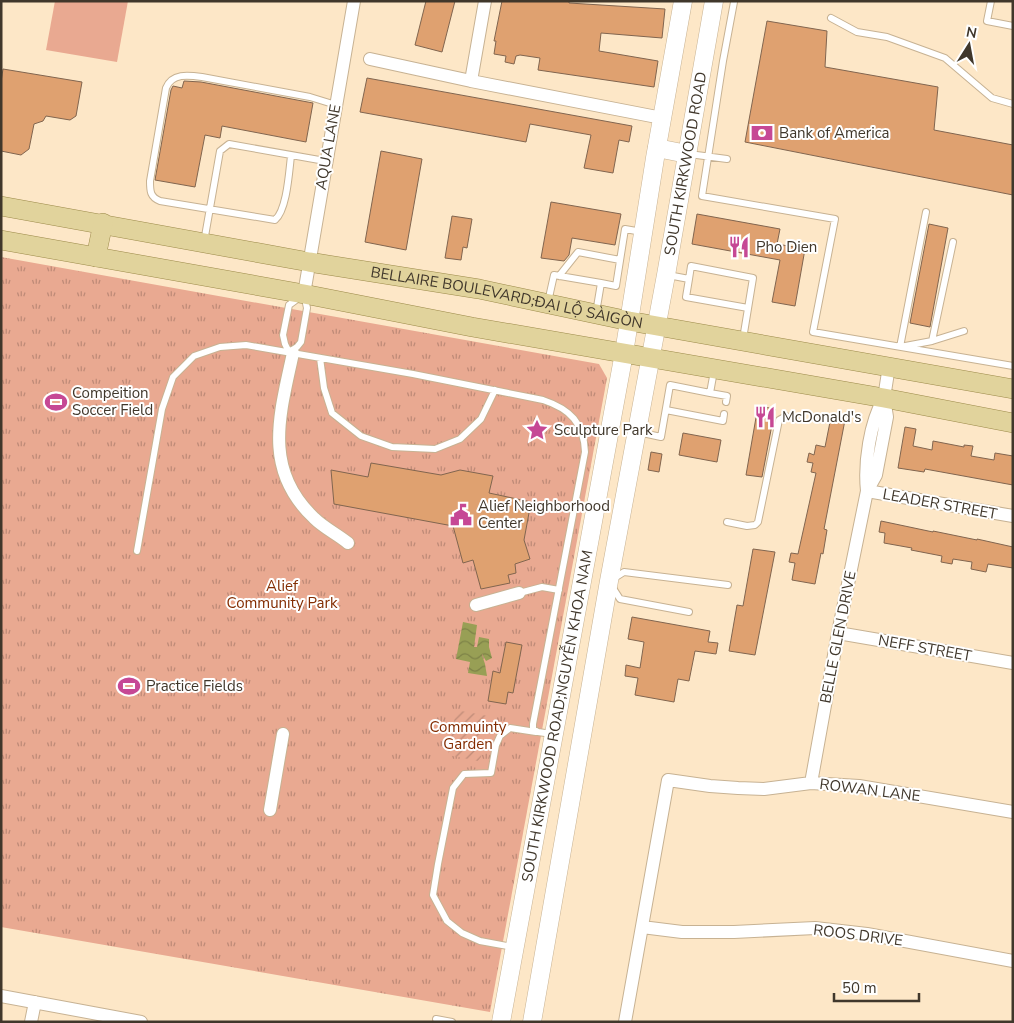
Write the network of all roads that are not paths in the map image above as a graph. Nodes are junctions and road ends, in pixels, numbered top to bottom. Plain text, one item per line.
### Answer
1 (354, 1) edge
2 (485, 1) edge
3 (683, 1) edge
4 (714, 1) edge
5 (991, 1) edge
6 (734, 2) edge
7 (831, 18) dead end
8 (1013, 26) edge
9 (370, 59) dead end
10 (471, 81) junction
11 (1013, 104) edge
12 (336, 105) junction
13 (662, 118) junction
14 (657, 148) junction
15 (687, 154) junction
16 (292, 156) junction
17 (708, 157) junction
18 (727, 159) dead end
19 (325, 161) junction
20 (1, 206) edge
21 (210, 210) junction
22 (926, 212) dead end
23 (103, 223) junction
24 (643, 232) junction
25 (1, 240) edge
26 (204, 242) junction
27 (953, 242) dead end
28 (96, 257) junction
29 (620, 260) junction
30 (309, 262) junction
31 (618, 275) junction
32 (666, 275) junction
33 (559, 276) junction
34 (636, 278) junction
35 (688, 279) junction
36 (601, 284) junction
37 (304, 294) junction
38 (548, 304) junction
39 (748, 308) junction
40 (596, 314) junction
41 (629, 321) junction
42 (656, 325) junction
43 (964, 331) dead end
44 (742, 341) junction
45 (932, 342) junction
46 (900, 347) junction
47 (291, 352) junction
48 (624, 353) junction
49 (320, 358) junction
50 (650, 358) junction
51 (889, 366) junction
52 (1013, 366) edge
53 (715, 369) junction
54 (1013, 389) edge
55 (495, 390) junction
56 (714, 396) junction
57 (884, 398) junction
58 (726, 402) dead end
59 (666, 410) junction
60 (724, 414) dead end
61 (786, 416) dead end
62 (1013, 423) edge
63 (636, 432) junction
64 (867, 491) junction
65 (1013, 516) edge
66 (726, 522) dead end
67 (348, 543) dead end
68 (137, 551) dead end
69 (582, 576) junction
70 (609, 581) junction
71 (728, 585) dead end
72 (559, 590) junction
73 (521, 592) joint
74 (476, 605) dead end
75 (689, 612) dead end
76 (838, 632) junction
77 (1013, 663) edge
78 (546, 733) junction
79 (283, 734) dead end
80 (581, 740) junction
81 (811, 783) junction
82 (270, 810) dead end
83 (1013, 812) edge
84 (642, 927) junction
85 (514, 947) junction
86 (1013, 961) edge
87 (1, 996) edge
88 (35, 1002) junction
89 (436, 1019) dead end
90 (32, 1022) edge
91 (141, 1022) edge
92 (452, 1022) edge
93 (501, 1022) edge
94 (532, 1022) edge
95 (625, 1022) edge

1 - 12 street, AQUA LANE
2 - 10 street
3 - 13 main road, SOUTH KIRKWOOD ROAD
4 - 15 main road, SOUTH KIRKWOOD ROAD
5 - 8 lane
6 - 17 lane
7 - 11 lane
9 - 10 street
10 - 13 street
12 - 19 street, AQUA LANE
12 - 21 lane
13 - 14 main road, SOUTH KIRKWOOD ROAD
14 - 15 main road
14 - 24 main road, SOUTH KIRKWOOD ROAD
15 - 17 lane
15 - 32 main road, SOUTH KIRKWOOD ROAD
16 - 19 lane
16 - 21 lane
16 - 21 lane
17 - 18 lane
17 - 46 lane
19 - 30 street, AQUA LANE
20 - 23 main road, BELLAIRE BOULEVARD;ĐẠI LỘ SÀIGÒN
21 - 26 lane
22 - 46 lane
23 - 26 main road, BELLAIRE BOULEVARD;ĐẠI LỘ SÀIGÒN
23 - 28 main road
24 - 29 lane
24 - 34 main road, SOUTH KIRKWOOD ROAD
25 - 28 main road
26 - 30 main road, BELLAIRE BOULEVARD;ĐẠI LỘ SÀIGÒN
27 - 45 lane
28 - 37 main road
29 - 31 lane
29 - 33 lane
30 - 37 street, AQUA LANE
30 - 38 main road, BELLAIRE BOULEVARD;ĐẠI LỘ SÀIGÒN
31 - 34 lane
31 - 36 lane
32 - 35 lane
32 - 42 main road, SOUTH KIRKWOOD ROAD
33 - 36 lane
33 - 38 lane
34 - 41 main road, SOUTH KIRKWOOD ROAD
35 - 39 lane
35 - 39 lane
36 - 40 lane
37 - 47 lane
37 - 47 lane
37 - 48 main road
38 - 40 main road, BELLAIRE BOULEVARD;ĐẠI LỘ SÀIGÒN
39 - 44 lane
40 - 41 main road, BELLAIRE BOULEVARD;ĐẠI LỘ SÀIGÒN
41 - 42 main road, BELLAIRE BOULEVARD;ĐẠI LỘ SÀIGÒN
41 - 48 main road, SOUTH KIRKWOOD ROAD;NGUYỄN KHOA NAM
42 - 44 main road, BELLAIRE BOULEVARD;ĐẠI LỘ SÀIGÒN
42 - 50 main road, SOUTH KIRKWOOD ROAD;NGUYỄN KHOA NAM
43 - 45 lane
44 - 51 main road, BELLAIRE BOULEVARD;ĐẠI LỘ SÀIGÒN
45 - 46 lane
46 - 52 lane
47 - 49 lane
47 - 67 street
47 - 68 lane
48 - 50 main road
48 - 69 main road, SOUTH KIRKWOOD ROAD;NGUYỄN KHOA NAM
49 - 55 lane
49 - 55 lane
50 - 53 main road
50 - 63 main road, SOUTH KIRKWOOD ROAD;NGUYỄN KHOA NAM
51 - 54 main road, BELLAIRE BOULEVARD;ĐẠI LỘ SÀIGÒN
51 - 57 street, BELLE GLEN DRIVE
53 - 56 lane
53 - 57 main road
55 - 72 lane
56 - 58 lane
56 - 59 lane
57 - 62 main road
57 - 64 street, BELLE GLEN DRIVE
59 - 60 lane
59 - 63 lane
61 - 66 lane
63 - 70 main road, SOUTH KIRKWOOD ROAD;NGUYỄN KHOA NAM
64 - 65 street, LEADER STREET
64 - 76 street, BELLE GLEN DRIVE
69 - 70 main road
69 - 78 main road, SOUTH KIRKWOOD ROAD;NGUYỄN KHOA NAM
70 - 71 lane
70 - 75 lane
70 - 80 main road, SOUTH KIRKWOOD ROAD;NGUYỄN KHOA NAM
72 - 73 lane
72 - 78 lane
73 - 74 street
76 - 77 street, NEFF STREET
76 - 81 street, BELLE GLEN DRIVE
78 - 80 main road
78 - 85 main road, SOUTH KIRKWOOD ROAD;NGUYỄN KHOA NAM
78 - 85 lane
79 - 82 street
80 - 94 main road, SOUTH KIRKWOOD ROAD;NGUYỄN KHOA NAM
81 - 83 street, ROWAN LANE
81 - 84 street, ROWAN LANE
84 - 86 street, ROOS DRIVE
84 - 95 street
85 - 93 main road, SOUTH KIRKWOOD ROAD;NGUYỄN KHOA NAM
87 - 88 street
88 - 90 street
88 - 91 street
89 - 92 lane

